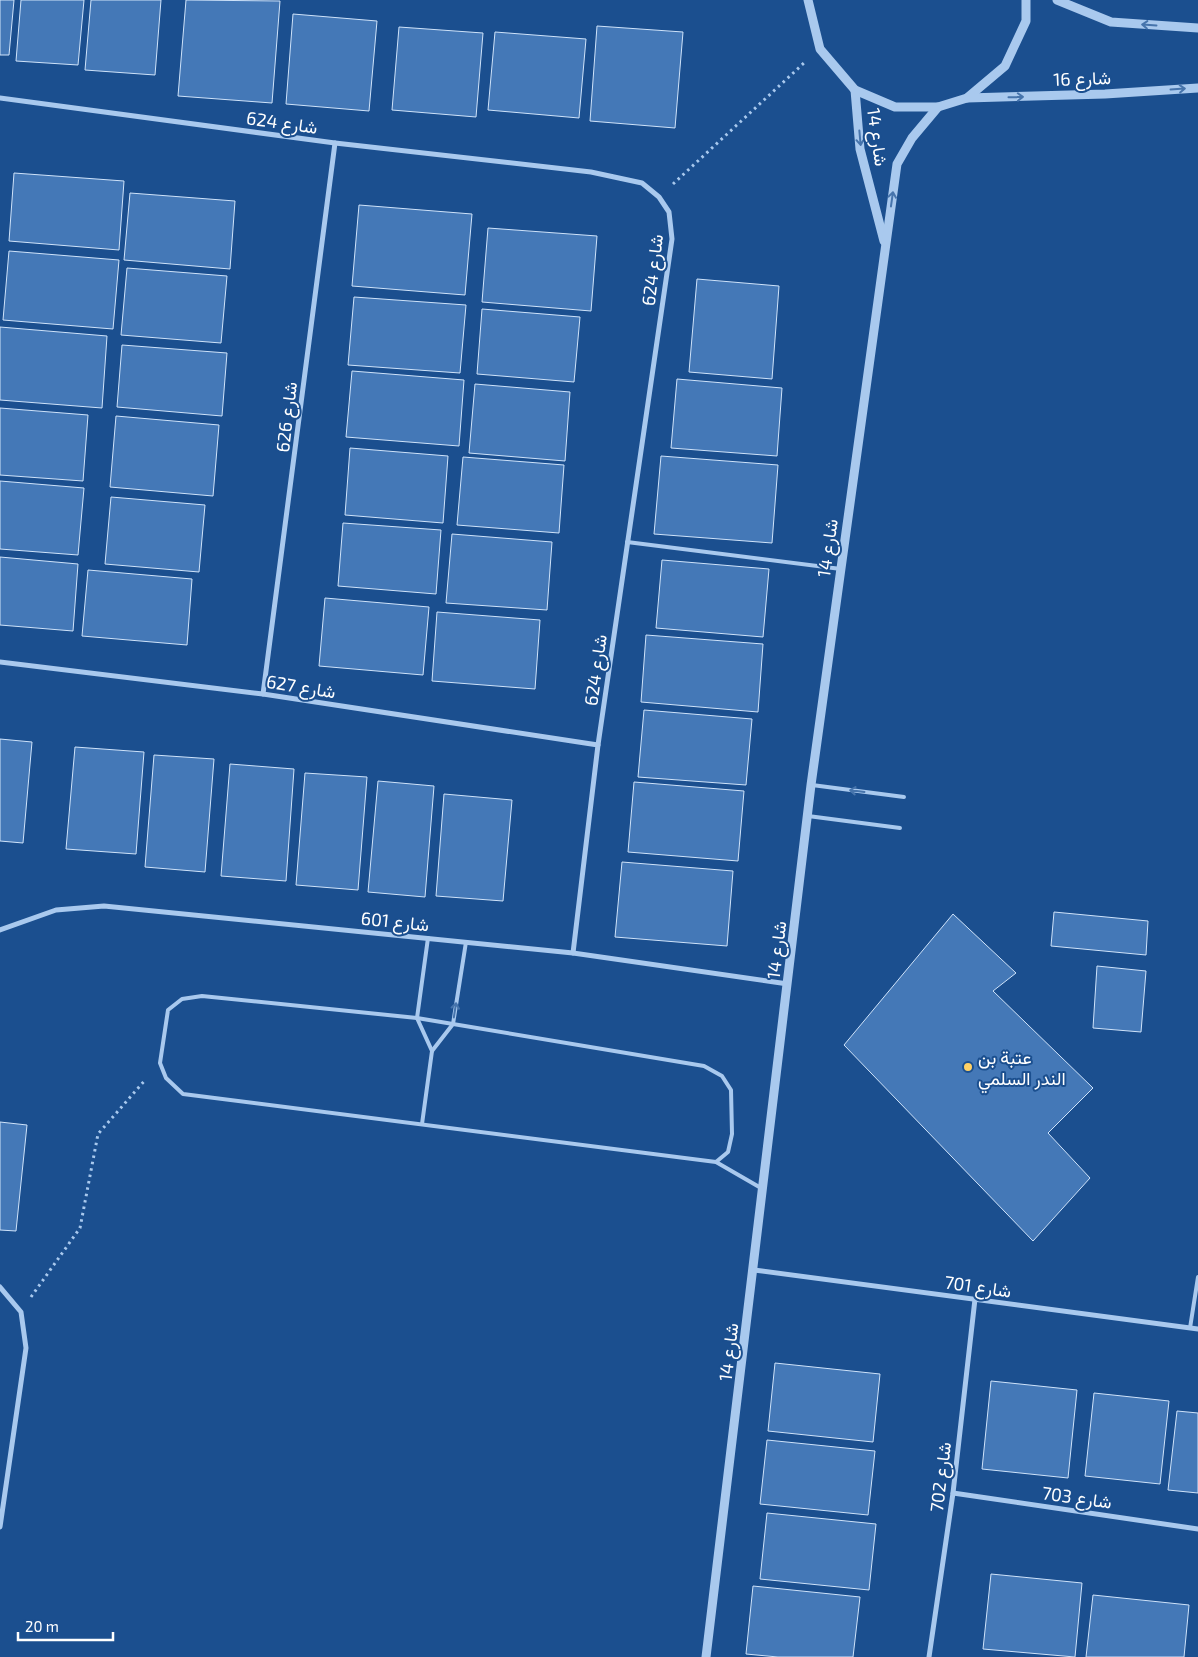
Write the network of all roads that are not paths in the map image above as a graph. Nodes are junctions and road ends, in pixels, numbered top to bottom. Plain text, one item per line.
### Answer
1 (808, 0) edge
2 (1026, 0) edge
3 (1057, 0) edge
4 (1198, 28) edge
5 (1198, 88) edge
6 (855, 90) junction
7 (0, 98) edge
8 (967, 98) junction
9 (938, 107) junction
10 (335, 143) junction
11 (885, 247) junction
12 (627, 542) junction
13 (841, 569) junction
14 (0, 662) edge
15 (263, 694) junction
16 (598, 745) junction
17 (811, 785) junction
18 (904, 797) dead end
19 (808, 816) junction
20 (900, 828) dead end
21 (0, 930) edge
22 (428, 938) junction
23 (466, 942) junction
24 (574, 953) junction
25 (788, 984) junction
26 (418, 1018) junction
27 (453, 1024) junction
28 (432, 1051) junction
29 (422, 1124) junction
30 (716, 1162) junction
31 (764, 1189) junction
32 (754, 1270) junction
33 (1198, 1278) edge
34 (0, 1287) edge
35 (975, 1299) junction
36 (1190, 1328) junction
37 (1198, 1329) edge
38 (953, 1493) junction
39 (0, 1527) edge
40 (1198, 1529) edge
41 (706, 1657) edge
42 (929, 1657) edge

1 - 6 street
2 - 8 street
4 -> 3 street
8 -> 5 street, شارع 16
6 - 9 street
6 -> 11 street, شارع 14
7 - 10 street, شارع 624
8 - 9 street
11 -> 9 street, شارع 14
10 - 12 street, شارع 624
10 - 15 street, شارع 626
11 - 13 street, شارع 14
12 - 13 lane
12 - 16 street, شارع 624
13 - 17 street, شارع 14
14 - 15 street, شارع 627
15 - 16 street, شارع 627
16 - 24 street, شارع 624
18 -> 17 lane
17 - 19 street, شارع 14
19 - 20 lane
19 - 25 street, شارع 14
21 - 22 street, شارع 601
22 - 23 street, شارع 601
22 - 26 lane
23 - 24 street, شارع 601
27 -> 23 lane
24 - 25 street, شارع 601
25 - 31 street, شارع 14
26 - 27 lane
26 - 28 lane
26 - 29 lane
27 - 28 lane
27 - 30 lane
28 - 29 lane
29 - 30 lane
30 - 31 lane
31 - 32 street, شارع 14
32 - 35 street, شارع 701
32 - 41 street, شارع 14
33 - 36 lane
34 - 39 street
35 - 36 street, شارع 701
35 - 38 street, شارع 702
36 - 37 street, شارع 701
38 - 40 street, شارع 703
38 - 42 street, شارع 702

